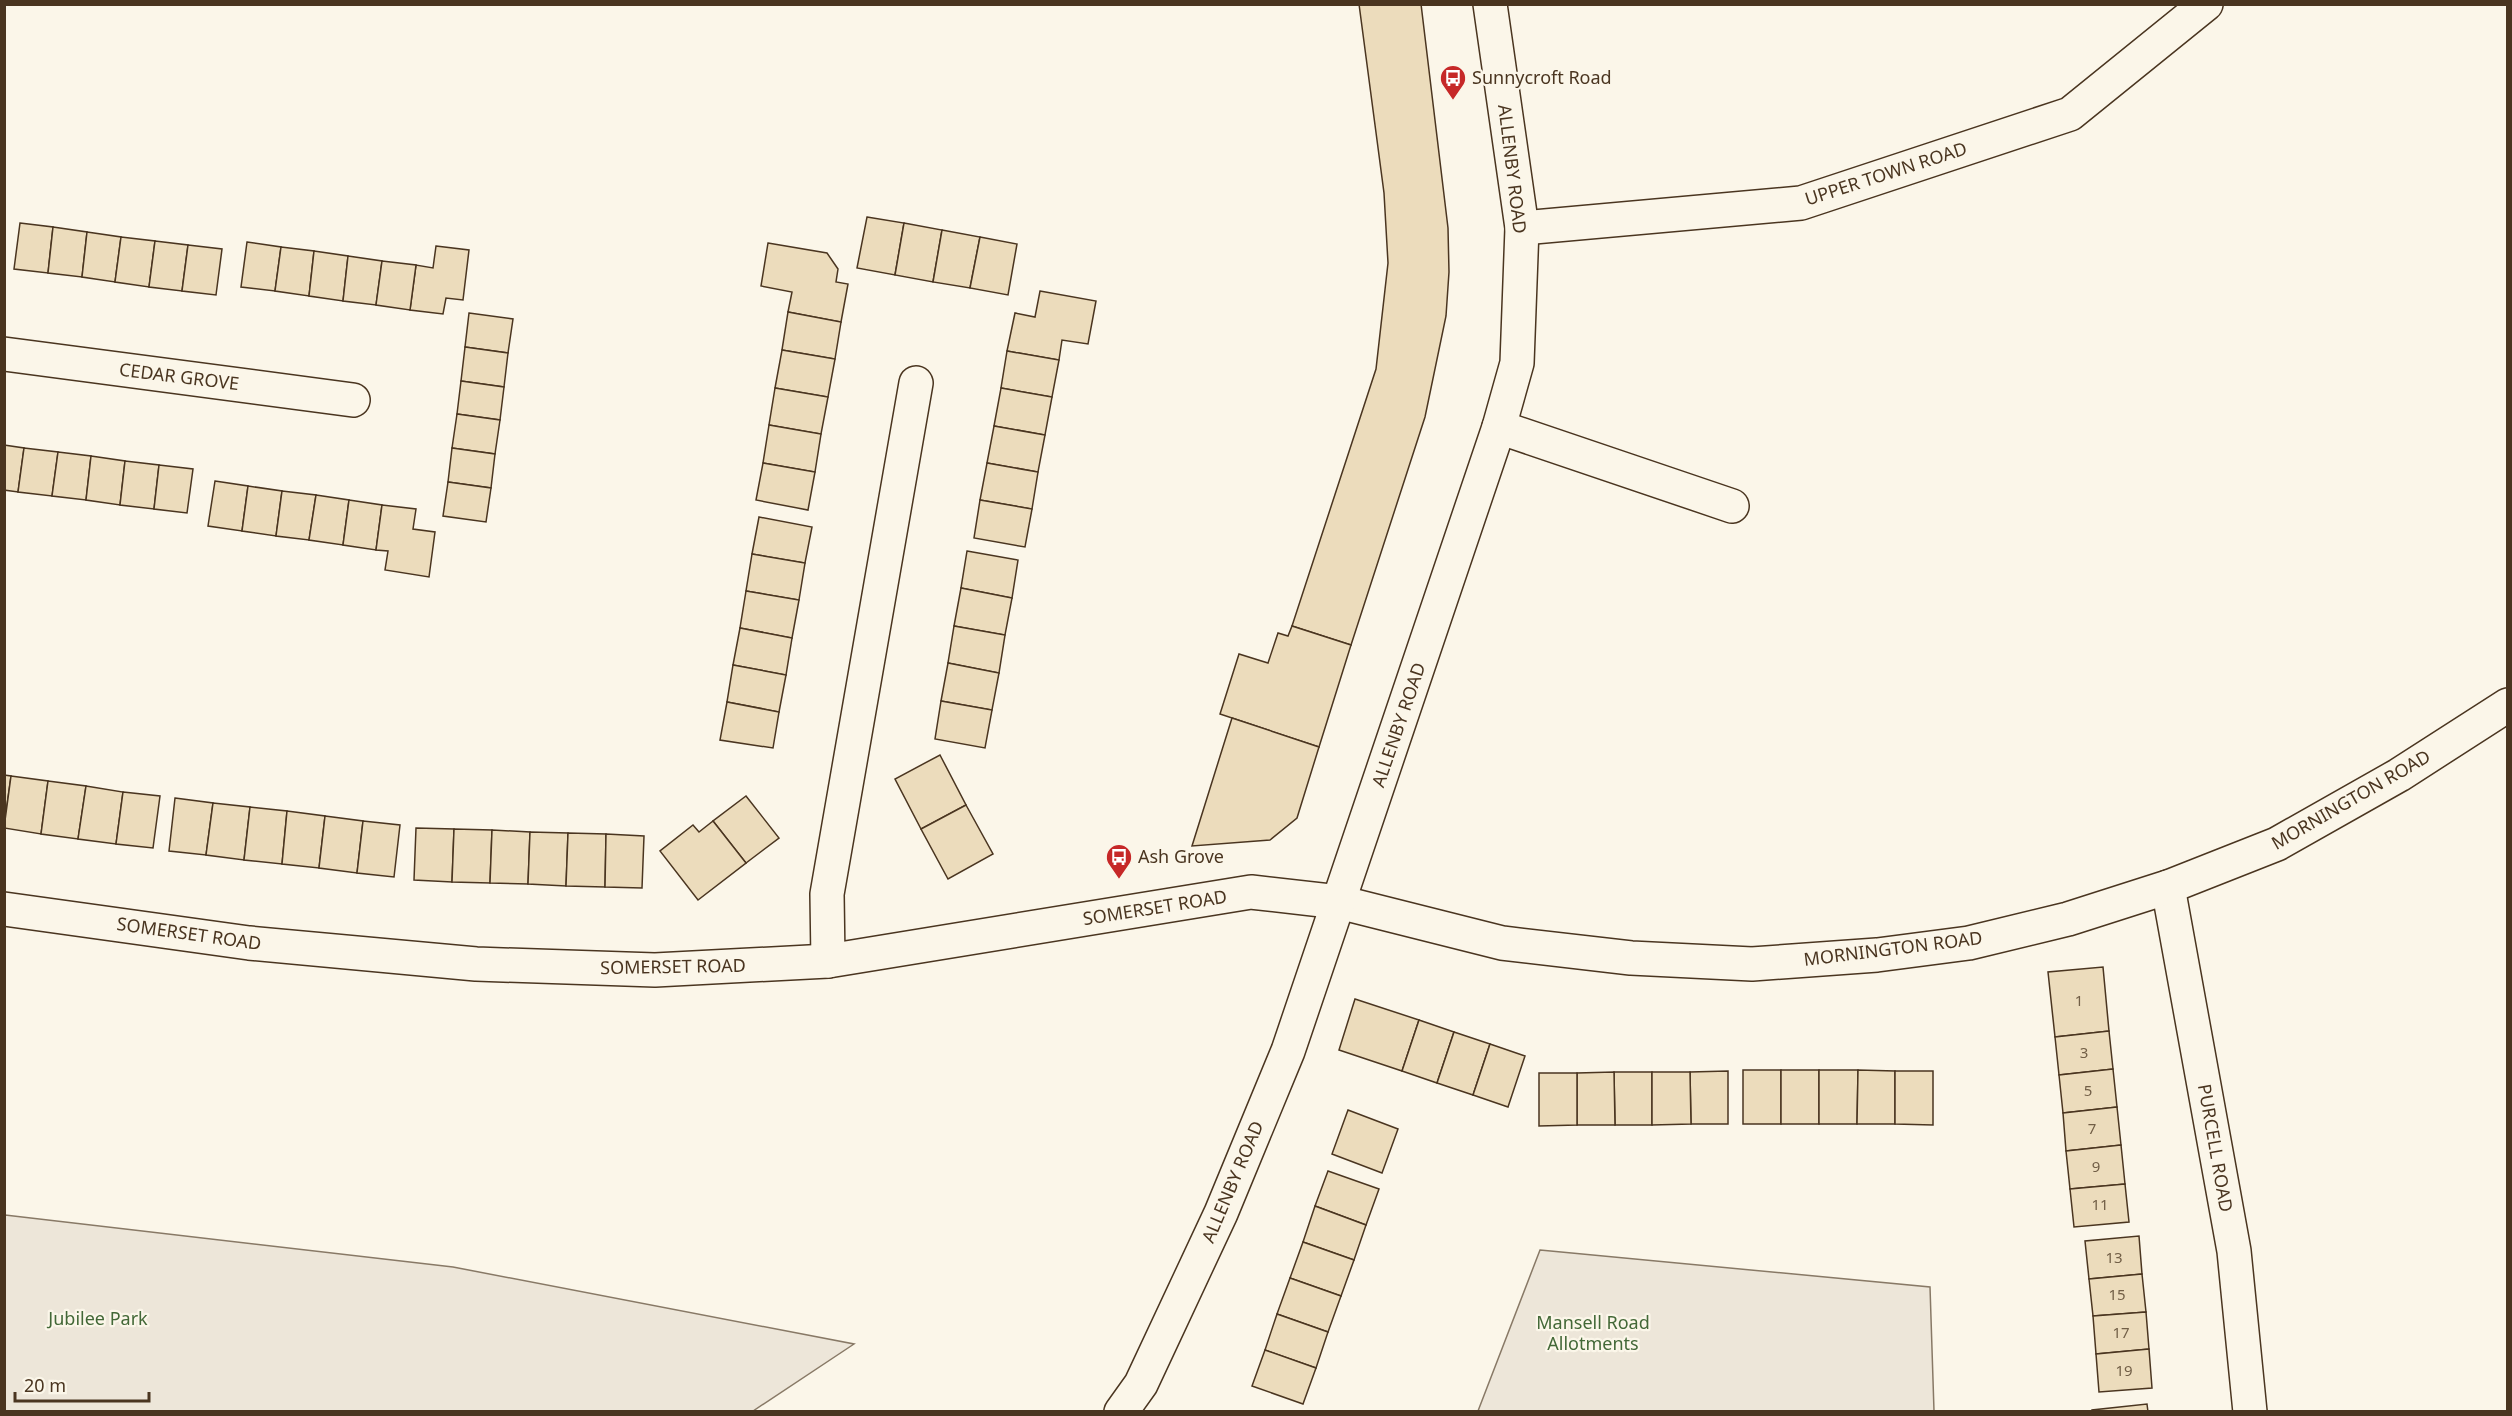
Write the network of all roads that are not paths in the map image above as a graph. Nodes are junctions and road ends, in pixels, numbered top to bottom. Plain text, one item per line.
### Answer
1 (1490, 4) edge
2 (2206, 4) edge
3 (1522, 228) junction
4 (4, 354) edge
5 (916, 383) dead end
6 (353, 400) dead end
7 (1499, 427) junction
8 (1732, 506) dead end
9 (2508, 705) edge
10 (2168, 887) junction
11 (1339, 902) junction
12 (4, 909) edge
13 (828, 961) junction
14 (1121, 1412) edge
15 (2250, 1412) edge

1 - 3 street, ALLENBY ROAD
2 - 3 street, UPPER TOWN ROAD
3 - 7 street, ALLENBY ROAD
4 - 6 street, CEDAR GROVE
5 - 13 street
7 - 8 street
7 - 11 street, ALLENBY ROAD
9 - 10 street, MORNINGTON ROAD
10 - 11 street, MORNINGTON ROAD
10 - 15 street, PURCELL ROAD
11 - 13 street, SOMERSET ROAD
11 - 14 street, ALLENBY ROAD
12 - 13 street, SOMERSET ROAD

